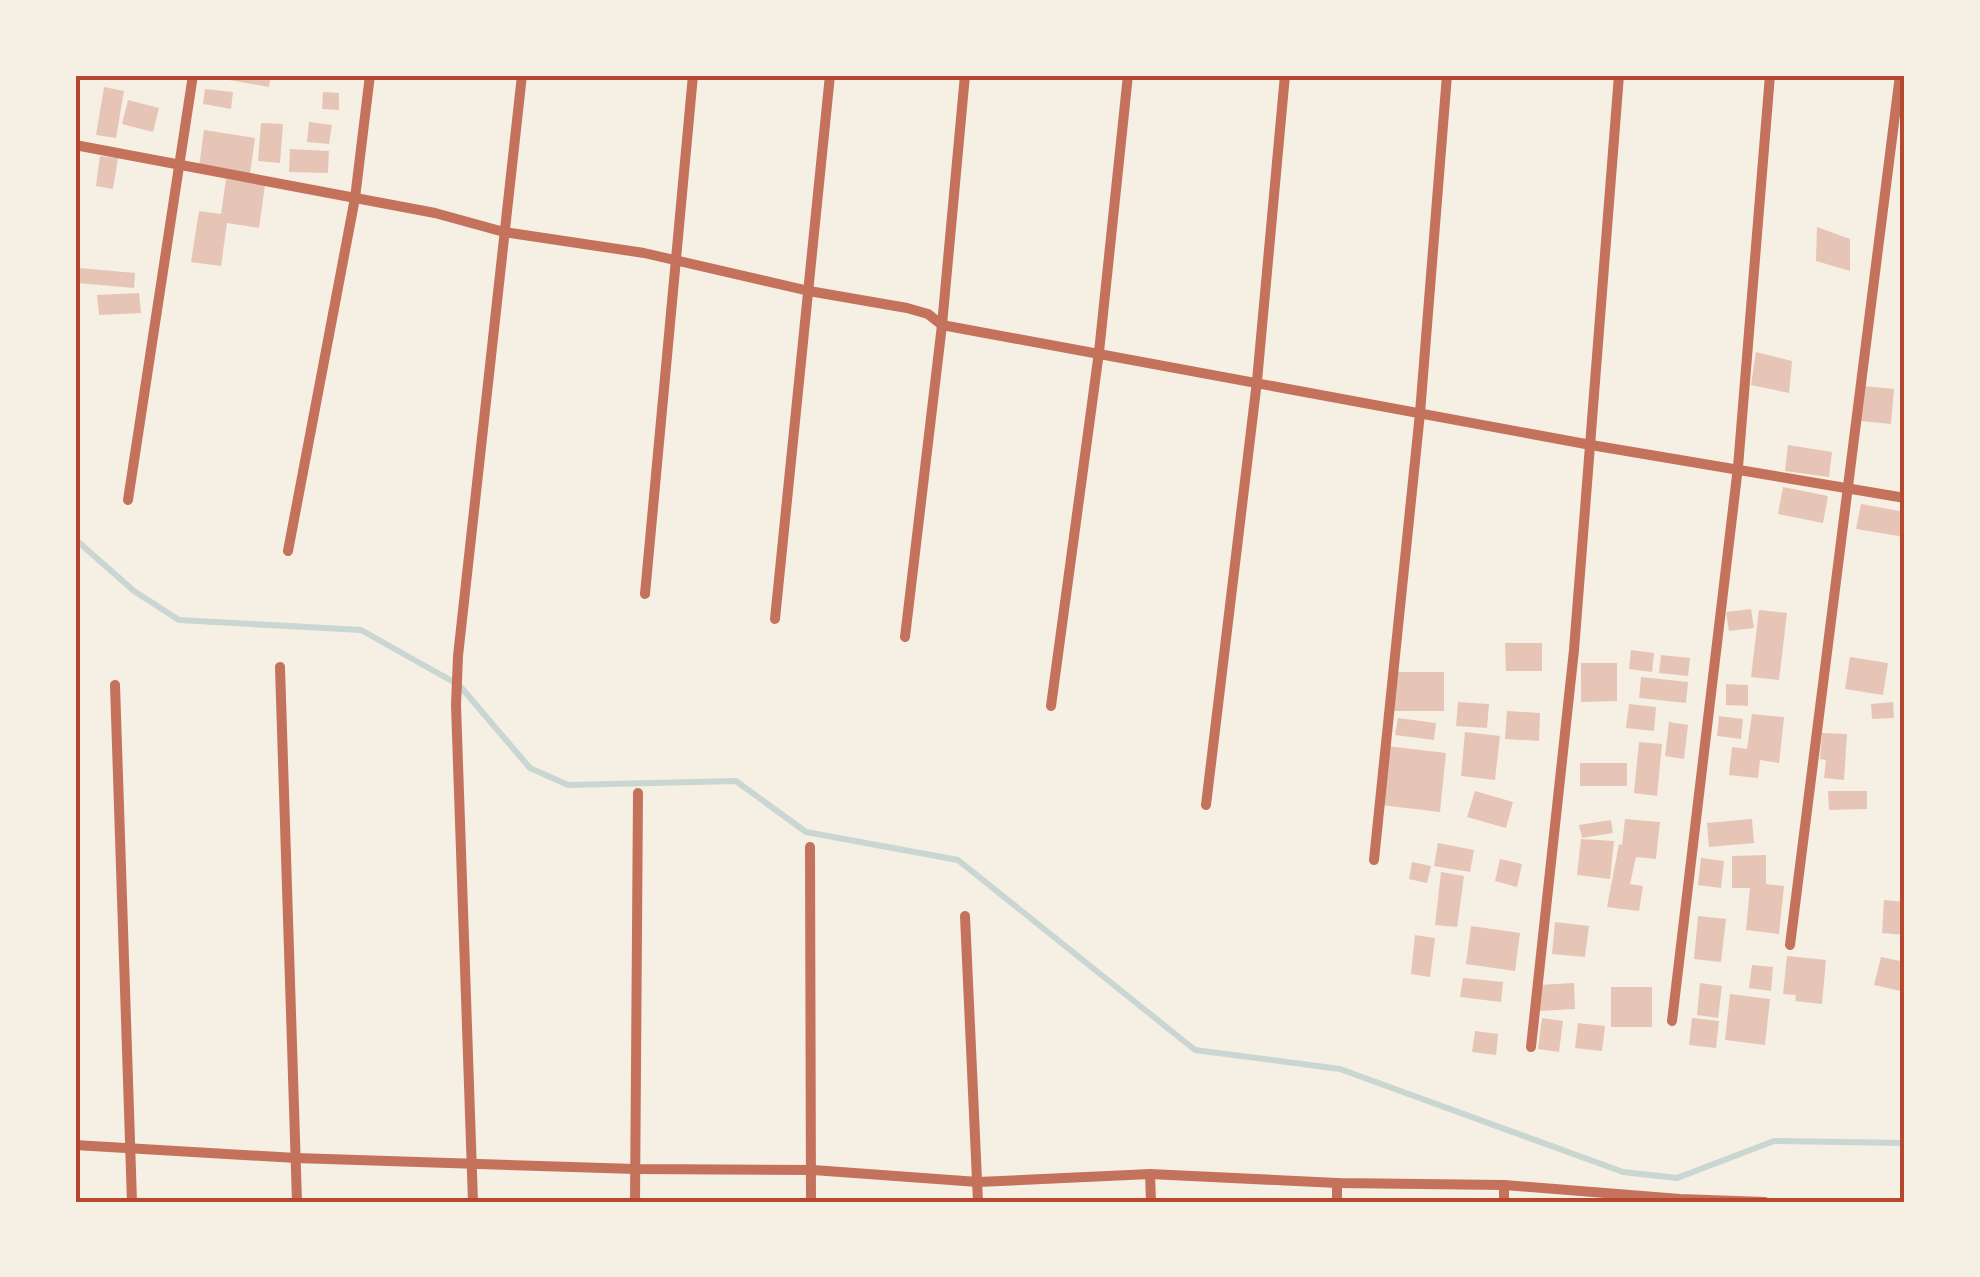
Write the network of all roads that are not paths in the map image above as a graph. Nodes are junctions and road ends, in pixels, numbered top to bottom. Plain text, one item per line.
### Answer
1 (194, 75) edge
2 (370, 75) edge
3 (522, 75) edge
4 (693, 75) edge
5 (830, 75) edge
6 (964, 75) edge
7 (1128, 75) edge
8 (1285, 75) edge
9 (1447, 75) edge
10 (1619, 75) edge
11 (1770, 75) edge
12 (1900, 75) edge
13 (75, 145) edge
14 (181, 165) junction
15 (355, 198) junction
16 (504, 232) junction
17 (677, 262) junction
18 (809, 291) junction
19 (942, 325) junction
20 (1100, 352) junction
21 (1257, 381) junction
22 (1420, 413) junction
23 (1591, 445) junction
24 (1738, 468) junction
25 (1846, 486) junction
26 (1905, 498) edge
27 (128, 500) dead end
28 (288, 551) dead end
29 (645, 594) dead end
30 (775, 619) dead end
31 (906, 637) dead end
32 (280, 668) dead end
33 (115, 685) dead end
34 (1051, 706) dead end
35 (638, 793) dead end
36 (1206, 805) dead end
37 (810, 848) dead end
38 (1374, 860) dead end
39 (964, 916) dead end
40 (1790, 945) dead end
41 (1672, 1022) dead end
42 (1531, 1046) dead end
43 (75, 1145) edge
44 (132, 1148) junction
45 (296, 1158) junction
46 (472, 1163) junction
47 (635, 1169) junction
48 (812, 1170) junction
49 (1150, 1174) junction
50 (978, 1182) junction
51 (1336, 1183) junction
52 (1504, 1184) junction
53 (1680, 1201) edge
54 (132, 1202) edge
55 (297, 1202) edge
56 (473, 1202) edge
57 (635, 1202) edge
58 (812, 1202) edge
59 (978, 1202) edge
60 (1151, 1202) edge
61 (1337, 1202) edge
62 (1504, 1202) edge
63 (1765, 1202) edge

1 - 14 street
2 - 15 street
3 - 16 street
4 - 17 street
5 - 18 street
6 - 19 street
7 - 20 street
8 - 21 street
9 - 22 street
10 - 23 street
11 - 24 street
12 - 25 street
13 - 14 street
14 - 15 street
14 - 27 street
15 - 16 street
15 - 28 street
16 - 17 street
16 - 46 street
17 - 18 street
17 - 29 street
18 - 19 street
18 - 30 street
19 - 20 street
19 - 31 street
20 - 21 street
20 - 34 street
21 - 22 street
21 - 36 street
22 - 23 street
22 - 38 street
23 - 24 street
23 - 42 street
24 - 25 street
24 - 41 street
25 - 26 street
25 - 40 street
32 - 45 street
33 - 44 street
35 - 47 street
37 - 48 street
39 - 50 street
43 - 44 street
44 - 45 street
44 - 54 street
45 - 46 street
45 - 55 street
46 - 47 street
46 - 56 street
47 - 48 street
47 - 57 street
48 - 50 street
48 - 58 street
49 - 50 street
49 - 51 street
49 - 60 street
50 - 59 street
51 - 52 street
51 - 61 street
52 - 53 street
52 - 62 street
53 - 63 street

